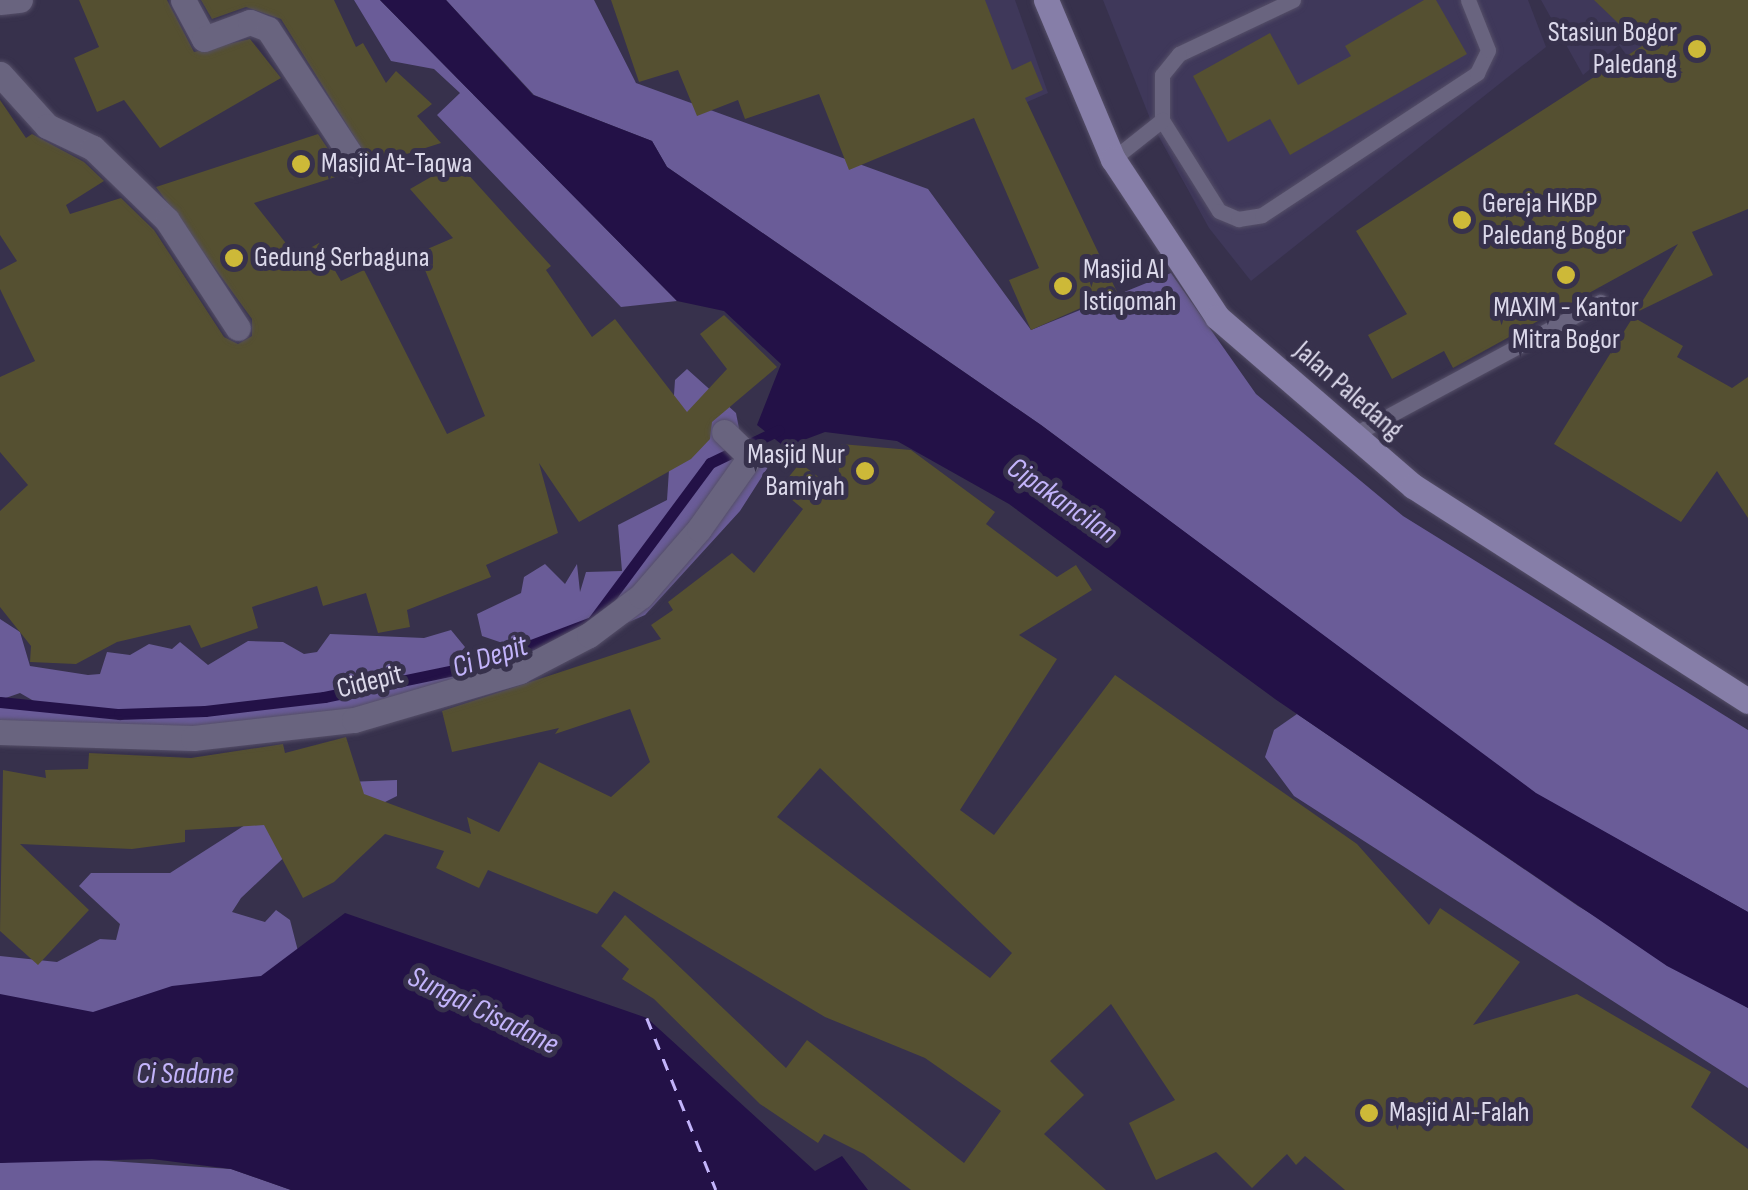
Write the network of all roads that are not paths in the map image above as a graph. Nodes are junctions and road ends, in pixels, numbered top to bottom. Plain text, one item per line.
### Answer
1 (20, 0) edge
2 (184, 0) edge
3 (1046, 0) edge
4 (1293, 0) edge
5 (1468, 0) edge
6 (0, 2) edge
7 (0, 74) edge
8 (1162, 120) junction
9 (1113, 160) junction
10 (356, 164) dead end
11 (1600, 302) dead end
12 (238, 328) dead end
13 (1351, 436) junction
14 (733, 440) dead end
15 (1748, 701) edge
16 (0, 732) edge

1 - 6 street
2 - 10 street
3 - 9 street, Jalan Paledang
4 - 8 lane
5 - 8 lane
7 - 12 street
8 - 9 lane
9 - 13 street, Jalan Paledang
11 - 13 lane
13 - 15 street, Jalan Paledang
14 - 16 street, Cidepit

